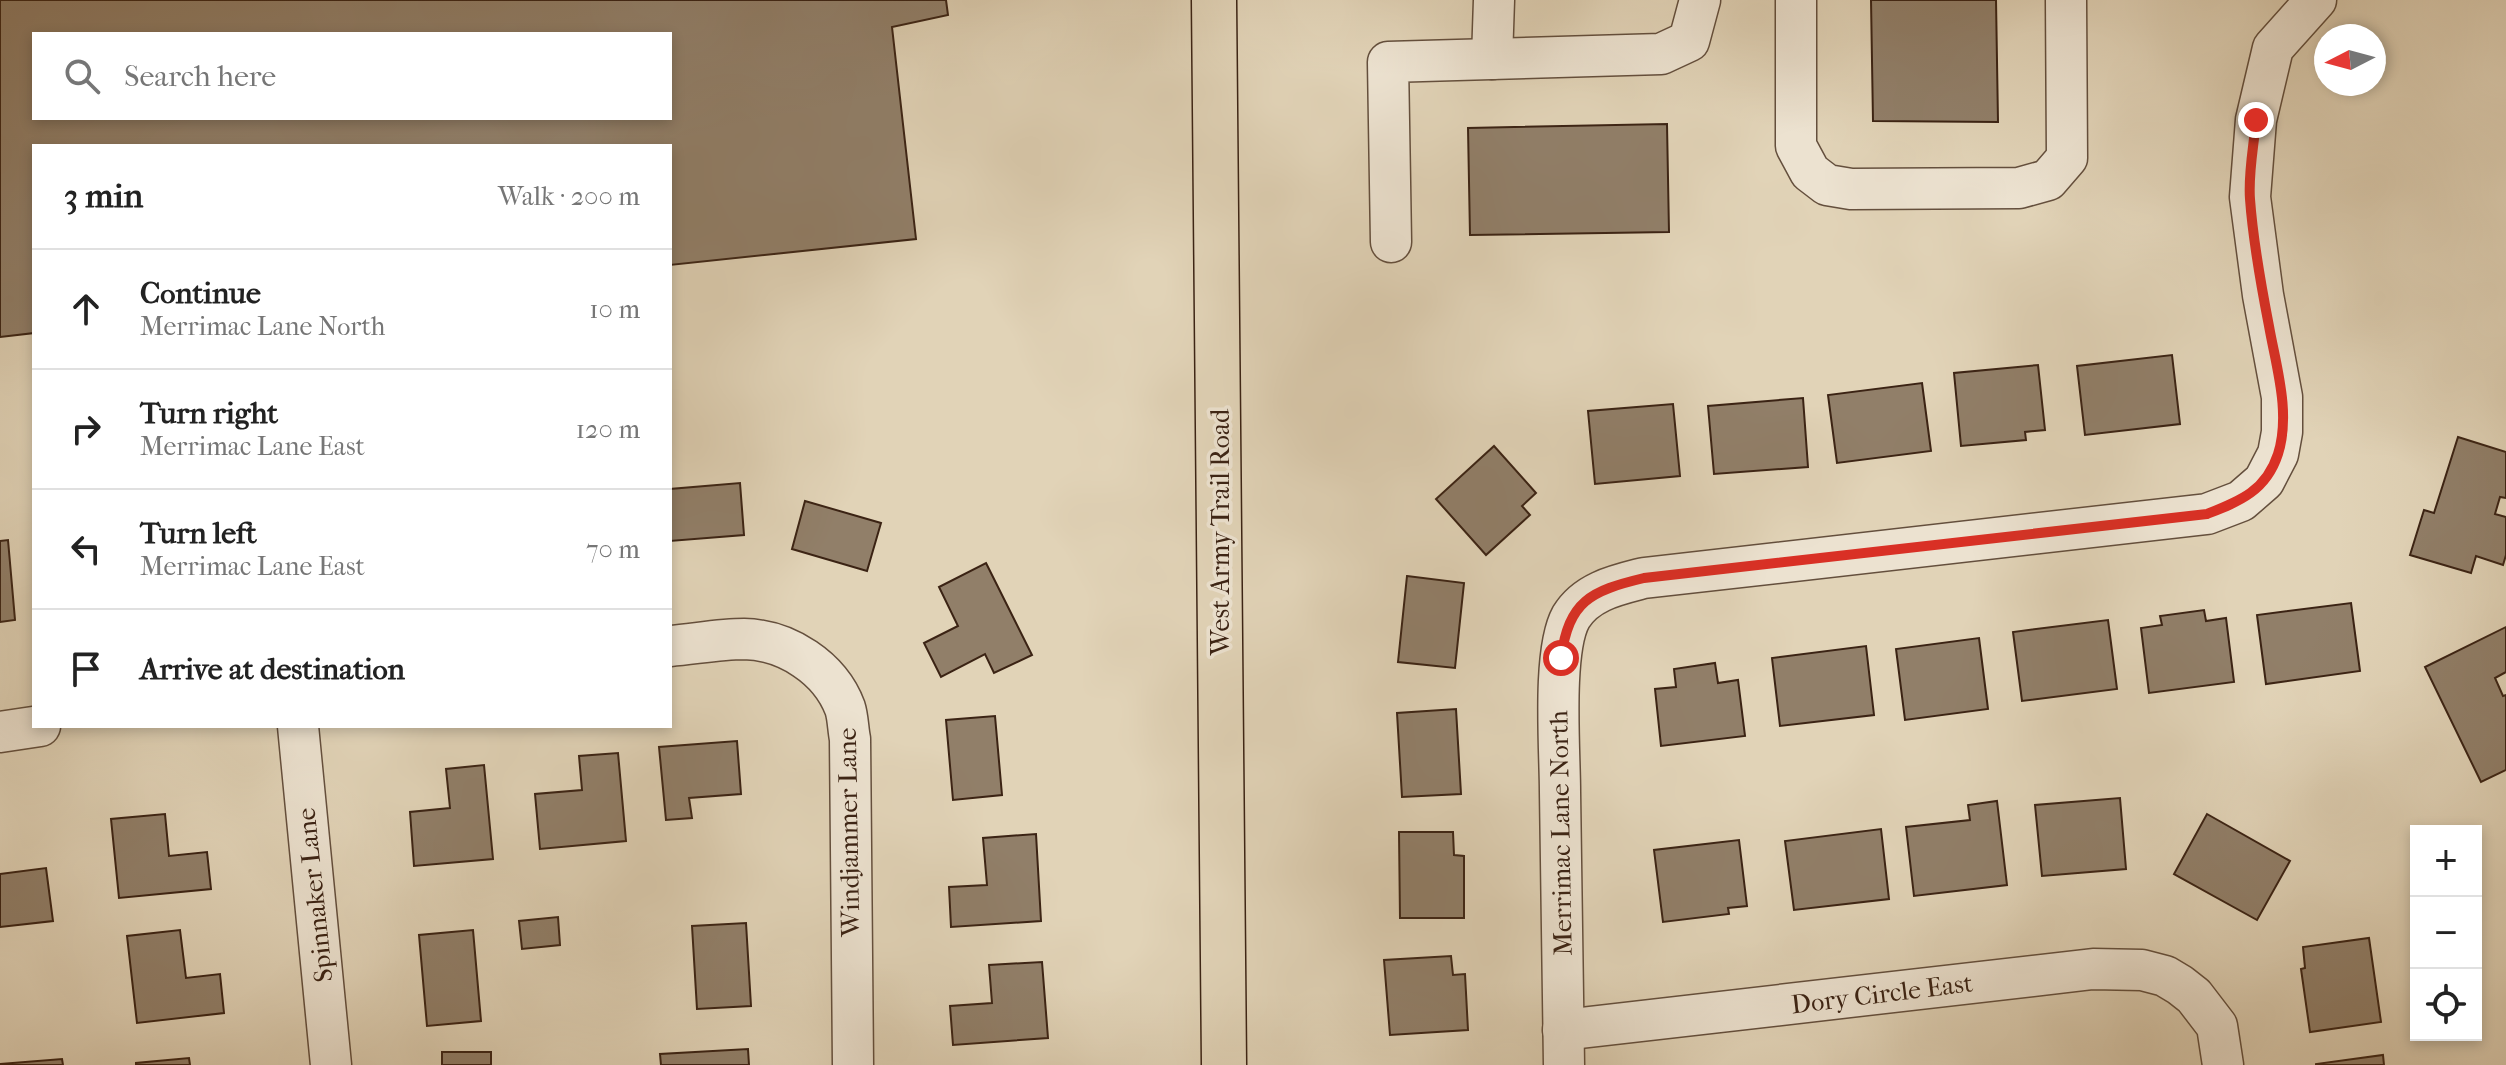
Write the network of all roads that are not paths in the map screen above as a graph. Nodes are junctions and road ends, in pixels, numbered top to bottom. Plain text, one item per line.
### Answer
1 (1214, 0) edge
2 (1494, 0) edge
3 (1700, 0) edge
4 (1796, 0) edge
5 (2066, 0) edge
6 (2316, 0) edge
7 (1492, 59) junction
8 (1391, 242) dead end
9 (672, 646) edge
10 (32, 727) edge
11 (298, 728) edge
12 (0, 732) edge
13 (1563, 1048) edge
14 (331, 1065) edge
15 (853, 1065) edge
16 (1224, 1065) edge
17 (2223, 1065) edge

1 - 16 main road, West Army Trail Road
2 - 7 street
3 - 7 street
4 - 5 street
6 - 13 street, Merrimac Lane North
7 - 8 street
9 - 15 street, Windjammer Lane
10 - 12 street
11 - 14 street, Spinnaker Lane
13 - 17 street, Dory Circle East

